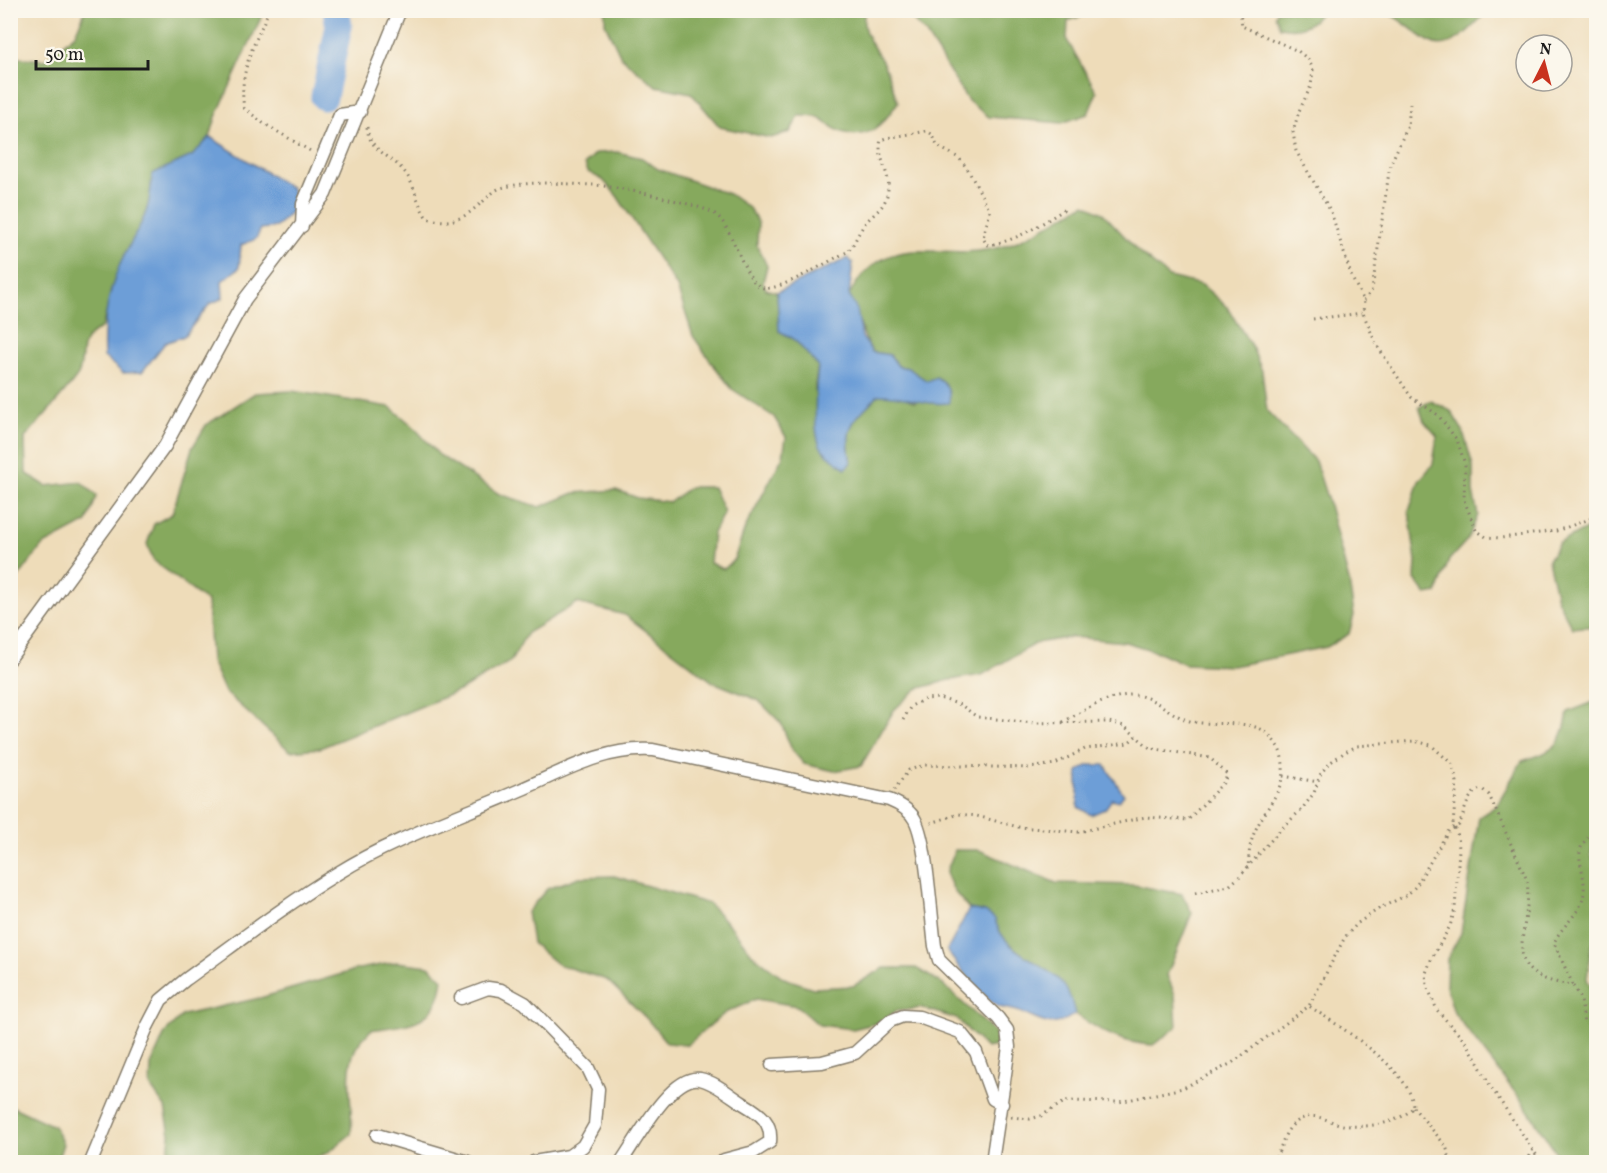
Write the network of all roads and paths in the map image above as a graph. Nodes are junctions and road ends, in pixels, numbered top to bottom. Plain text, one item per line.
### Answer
1 (269, 10) edge
2 (400, 10) edge
3 (1240, 10) edge
4 (1410, 104) dead end
5 (360, 112) junction
6 (322, 158) junction
7 (1067, 208) dead end
8 (302, 226) junction
9 (1364, 302) junction
10 (1363, 313) junction
11 (1313, 319) dead end
12 (1596, 496) edge
13 (10, 658) edge
14 (903, 720) dead end
15 (1063, 722) junction
16 (1136, 736) junction
17 (1283, 776) junction
18 (1318, 782) junction
19 (889, 800) junction
20 (918, 828) junction
21 (1454, 828) junction
22 (1596, 831) edge
23 (1248, 867) junction
24 (1195, 893) dead end
25 (1573, 985) junction
26 (461, 998) dead end
27 (1309, 1006) junction
28 (1584, 1024) dead end
29 (772, 1065) dead end
30 (1413, 1107) junction
31 (1001, 1110) junction
32 (377, 1135) dead end
33 (1533, 1149) junction
34 (724, 1160) dead end
35 (91, 1162) edge
36 (468, 1162) edge
37 (534, 1162) edge
38 (621, 1162) edge
39 (992, 1162) edge
40 (1272, 1162) edge
41 (1451, 1162) edge
42 (1527, 1162) edge
43 (1541, 1162) edge

1 - 6 path
2 - 5 street
3 - 9 path
4 - 9 path
5 - 6 street
5 - 7 path
5 - 8 street
6 - 8 street
8 - 13 street
9 - 10 path
10 - 11 path
10 - 12 path
14 - 15 path
15 - 16 path
15 - 17 path
16 - 19 path
16 - 20 path
17 - 18 path
17 - 23 path
18 - 21 path
18 - 23 path
19 - 20 street
19 - 35 street
20 - 31 street
21 - 25 path
21 - 27 path
21 - 33 path
22 - 25 path
23 - 24 path
25 - 28 path
26 - 37 street
27 - 30 path
27 - 31 path
29 - 31 street
30 - 40 path
30 - 41 path
31 - 39 street
32 - 36 street
33 - 42 path
33 - 43 path
34 - 38 street

